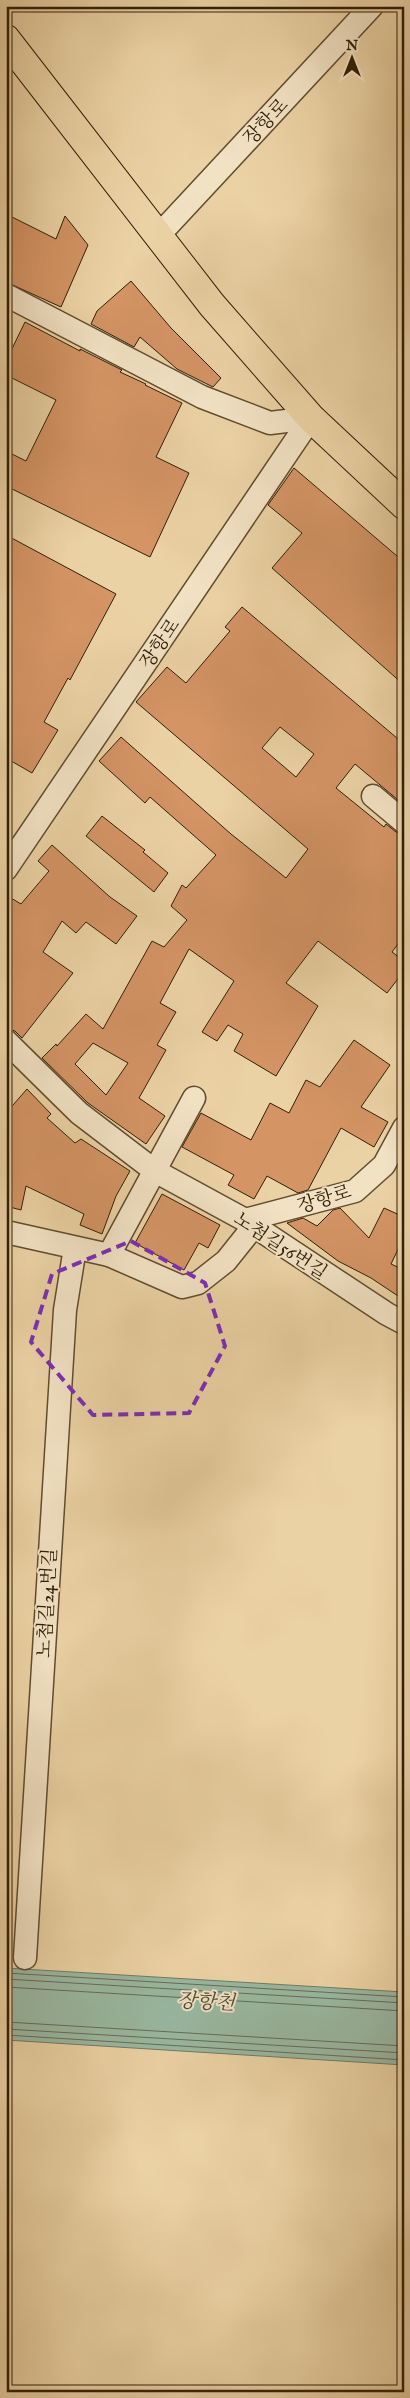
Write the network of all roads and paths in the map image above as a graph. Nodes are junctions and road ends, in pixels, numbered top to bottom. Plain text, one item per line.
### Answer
1 (372, 6) edge
2 (6, 39) edge
3 (158, 236) junction
4 (6, 295) edge
5 (311, 418) junction
6 (404, 505) edge
7 (373, 796) dead end
8 (404, 822) edge
9 (6, 869) edge
10 (6, 1041) edge
11 (194, 1098) dead end
12 (404, 1128) edge
13 (155, 1171) junction
14 (249, 1223) junction
15 (6, 1232) edge
16 (75, 1248) junction
17 (109, 1255) junction
18 (404, 1323) edge
19 (25, 1958) dead end

1 - 3 street, 장항로
2 - 3 main road
3 - 5 main road
4 - 5 street
5 - 6 main road
5 - 9 street, 장항로
7 - 8 street
10 - 13 street, 노첨길56번길
11 - 13 street
12 - 14 street, 장항로
13 - 14 street, 노첨길56번길
13 - 17 street
14 - 17 street
14 - 18 street, 노첨길56번길
15 - 16 street
16 - 17 street
16 - 19 street, 노첨길24번길

